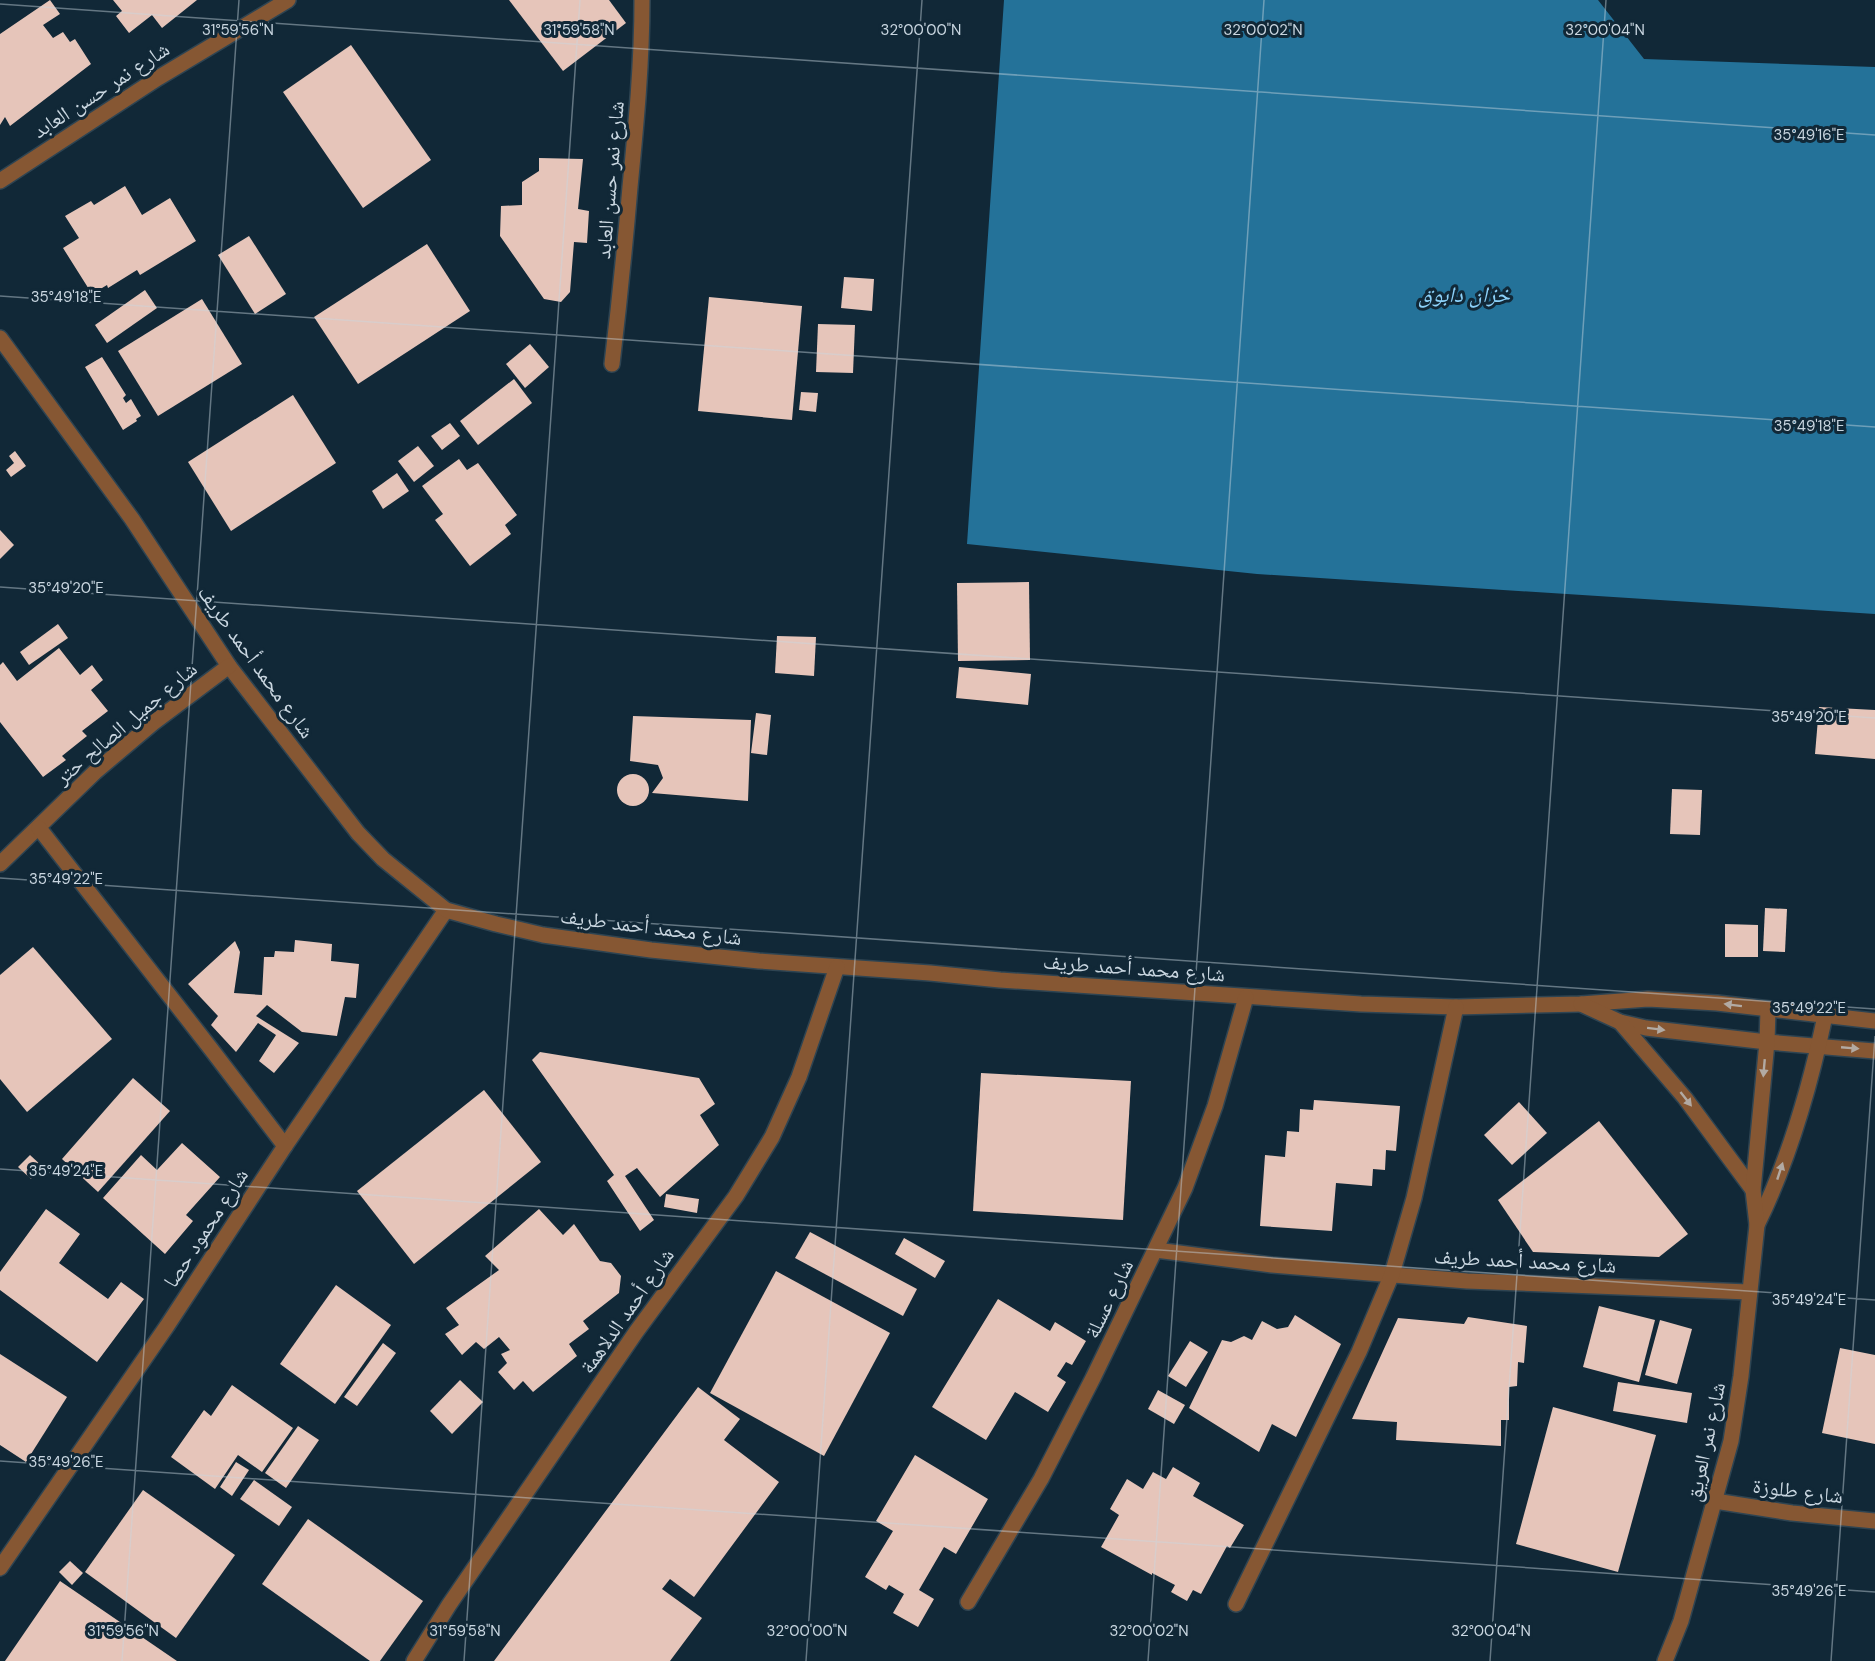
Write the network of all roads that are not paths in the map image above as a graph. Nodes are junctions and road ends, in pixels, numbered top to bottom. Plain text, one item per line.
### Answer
1 (288, 0) edge
2 (642, 0) edge
3 (0, 181) edge
4 (0, 338) edge
5 (612, 364) dead end
6 (229, 666) junction
7 (39, 828) junction
8 (0, 864) edge
9 (446, 910) junction
10 (837, 967) junction
11 (1246, 997) junction
12 (1581, 1004) junction
13 (1456, 1007) junction
14 (1768, 1010) junction
15 (1825, 1016) junction
16 (1875, 1020) edge
17 (1620, 1022) junction
18 (1767, 1042) junction
19 (1819, 1046) junction
20 (1875, 1051) edge
21 (285, 1146) junction
22 (1753, 1190) junction
23 (1757, 1225) junction
24 (1156, 1251) junction
25 (1392, 1274) junction
26 (1749, 1292) junction
27 (1715, 1501) junction
28 (1875, 1521) edge
29 (0, 1568) edge
30 (968, 1602) dead end
31 (1236, 1604) dead end
32 (414, 1661) edge
33 (1665, 1661) edge

1 - 3 street, شارع نمر حسن العابد
2 - 5 street, شارع نمر حسن العابد
4 - 6 street, شارع محمد أحمد طريف
6 - 7 street, شارع جميل الصالح حتر
6 - 9 street, شارع محمد أحمد طريف
7 - 8 street, شارع جميل الصالح حتر
7 - 21 street
9 - 10 street, شارع محمد أحمد طريف
9 - 21 street, شارع محمود حصا
10 - 11 street, شارع محمد أحمد طريف
10 - 32 street, شارع أحمد الدلاهمة
11 - 13 street, شارع محمد أحمد طريف
11 - 24 street, شارع عسلة
12 - 13 street, شارع محمد أحمد طريف
14 -> 12 street, شارع محمد أحمد طريف
12 - 17 street, شارع محمد أحمد طريف
13 - 25 street
14 - 15 street, شارع محمد أحمد طريف
14 - 18 street, شارع نمر العريق
15 - 16 street, شارع محمد أحمد طريف
15 - 19 street, شارع نمر العريق
17 -> 18 street, شارع محمد أحمد طريف
17 -> 22 street
18 - 19 street, شارع محمد أحمد طريف
18 -> 22 street, شارع نمر العريق
19 -> 20 street, شارع محمد أحمد طريف
23 -> 19 street, شارع نمر العريق
21 - 29 street, شارع محمود حصا
22 - 23 street, شارع نمر العريق
23 - 26 street, شارع نمر العريق
24 - 25 street, شارع محمد أحمد طريف
24 - 30 street, شارع عسلة
25 - 26 street, شارع محمد أحمد طريف
25 - 31 street
26 - 27 street, شارع نمر العريق
27 - 28 street, شارع طلوزة
27 - 33 street, شارع نمر العريق

